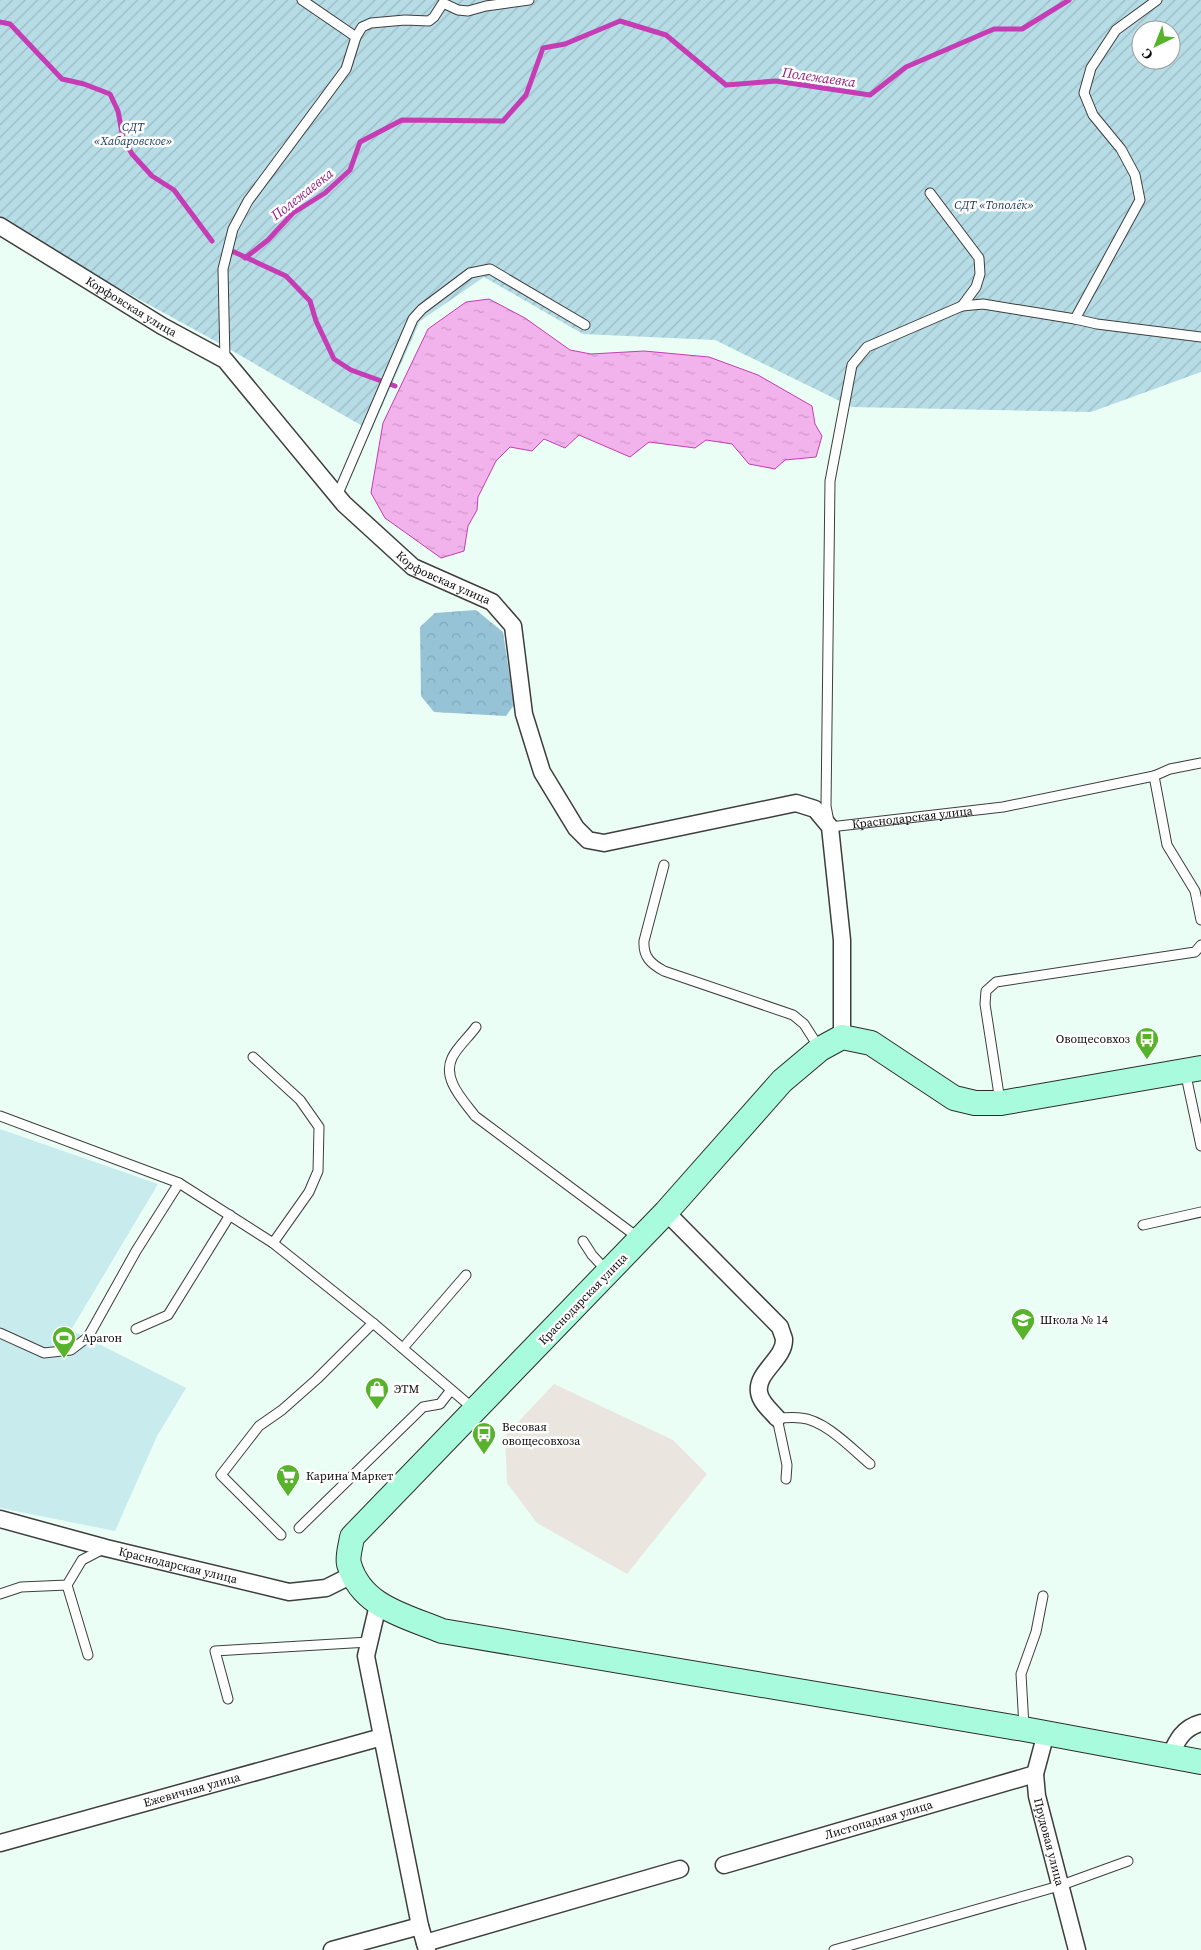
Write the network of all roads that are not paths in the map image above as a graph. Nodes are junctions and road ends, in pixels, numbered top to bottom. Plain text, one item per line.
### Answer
1 (302, 0) edge
2 (529, 0) edge
3 (1157, 0) edge
4 (356, 36) junction
5 (930, 193) dead end
6 (0, 226) edge
7 (962, 306) junction
8 (1075, 319) junction
9 (585, 325) dead end
10 (1201, 337) edge
11 (225, 360) junction
12 (337, 496) junction
13 (1201, 763) edge
14 (1154, 776) junction
15 (830, 828) junction
16 (664, 865) dead end
17 (1201, 920) edge
18 (1201, 945) edge
19 (476, 1027) dead end
20 (842, 1037) junction
21 (820, 1049) junction
22 (253, 1057) dead end
23 (1193, 1069) edge
24 (1001, 1104) junction
25 (0, 1116) edge
26 (1201, 1146) edge
27 (179, 1183) junction
28 (666, 1212) junction
29 (1201, 1212) edge
30 (230, 1215) junction
31 (1143, 1225) dead end
32 (640, 1239) junction
33 (583, 1241) dead end
34 (273, 1243) junction
35 (609, 1272) junction
36 (466, 1275) dead end
37 (374, 1323) junction
38 (136, 1329) dead end
39 (0, 1333) edge
40 (403, 1348) junction
41 (452, 1390) junction
42 (475, 1410) junction
43 (777, 1418) junction
44 (870, 1464) dead end
45 (786, 1479) dead end
46 (0, 1519) edge
47 (300, 1528) dead end
48 (281, 1535) dead end
49 (106, 1548) junction
50 (354, 1574) junction
51 (67, 1585) junction
52 (0, 1594) edge
53 (1043, 1596) dead end
54 (378, 1605) junction
55 (369, 1642) junction
56 (88, 1655) dead end
57 (228, 1699) dead end
58 (1201, 1723) edge
59 (1035, 1731) junction
60 (382, 1737) junction
61 (1170, 1756) junction
62 (1201, 1762) edge
63 (1035, 1774) junction
64 (0, 1842) edge
65 (1128, 1861) dead end
66 (724, 1865) dead end
67 (680, 1869) dead end
68 (1060, 1886) junction
69 (420, 1926) junction
70 (426, 1947) edge
71 (332, 1950) edge
72 (834, 1950) edge
73 (1077, 1950) edge

1 - 4 lane
2 - 4 lane
3 - 8 lane
4 - 11 lane
5 - 7 lane
6 - 11 street, Корфовская улица
7 - 8 lane
7 - 15 lane
8 - 10 lane
9 - 12 lane
11 - 12 street, Корфовская улица
12 - 15 street, Корфовская улица
13 - 14 lane, Краснодарская улица
14 - 15 lane, Краснодарская улица
14 - 17 lane
15 - 20 street
16 - 21 lane
18 - 24 lane
19 - 32 lane
20 - 21 street, Краснодарская улица
20 - 24 street
21 - 28 street, Краснодарская улица
22 - 34 lane
23 - 24 street
23 - 26 lane
25 - 27 lane
27 - 30 lane
27 - 39 lane
28 - 32 street, Краснодарская улица
28 - 43 street
29 - 31 lane
30 - 34 lane
30 - 38 lane
32 - 35 street, Краснодарская улица
33 - 35 lane
34 - 37 lane
35 - 42 street, Краснодарская улица
36 - 40 lane
37 - 40 lane
37 - 48 lane
40 - 41 lane
41 - 42 lane
41 - 47 lane
42 - 50 street, Краснодарская улица
43 - 44 lane
43 - 45 lane
46 - 49 street, Краснодарская улица
49 - 50 street, Краснодарская улица
49 - 51 lane
50 - 54 street, Краснодарская улица
51 - 52 lane
51 - 56 lane
53 - 59 lane
54 - 55 street
54 - 59 street
55 - 57 lane
55 - 60 street
58 - 61 street
59 - 61 street
59 - 63 street, Прудовая улица
60 - 64 street, Ежевичная улица
60 - 69 street
61 - 62 street
63 - 66 street, Листопадная улица
63 - 68 street, Прудовая улица
65 - 68 lane
67 - 70 street
68 - 72 lane
68 - 73 street, Прудовая улица
69 - 70 street
69 - 71 street

